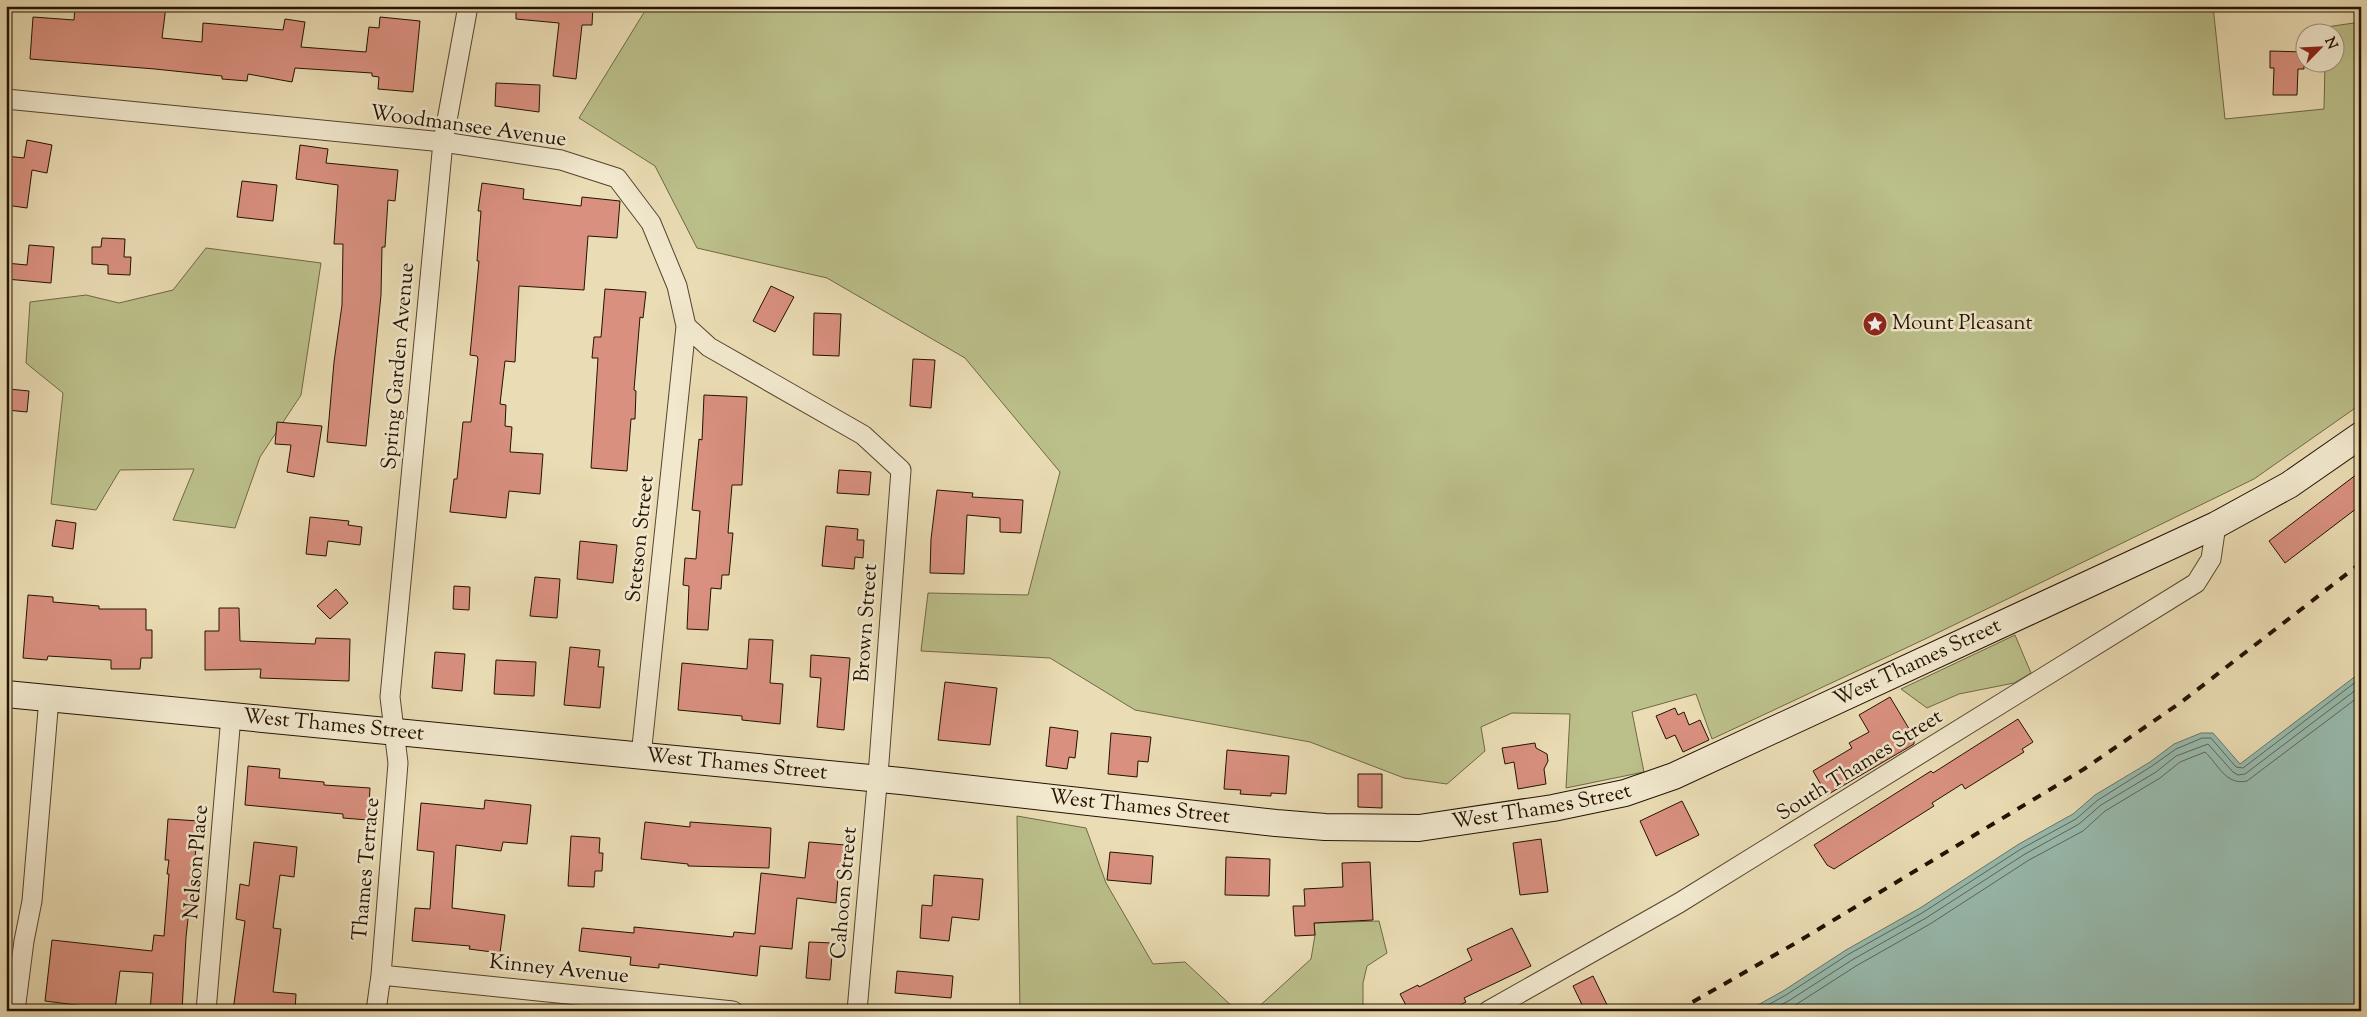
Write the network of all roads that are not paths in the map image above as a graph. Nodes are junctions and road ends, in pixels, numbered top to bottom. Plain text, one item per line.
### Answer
1 (468, 6) edge
2 (6, 99) edge
3 (442, 142) junction
4 (686, 326) junction
5 (2361, 435) edge
6 (2216, 525) junction
7 (6, 694) edge
8 (49, 698) junction
9 (232, 716) junction
10 (393, 732) junction
11 (641, 756) junction
12 (878, 779) junction
13 (381, 975) junction
14 (15, 1011) edge
15 (206, 1011) edge
16 (376, 1011) edge
17 (733, 1011) edge
18 (857, 1011) edge
19 (1488, 1011) edge

1 - 3 street, Spring Garden Avenue
2 - 3 street, Woodmansee Avenue
3 - 4 street, Woodmansee Avenue
3 - 10 street, Spring Garden Avenue
4 - 11 street, Stetson Street
4 - 12 street, Brown Street
5 - 6 main road, West Thames Street
6 - 12 main road, West Thames Street
6 - 19 street, South Thames Street
7 - 8 main road, West Thames Street
8 - 9 main road, West Thames Street
8 - 14 street
9 - 10 main road, West Thames Street
9 - 15 street, Nelson Place
10 - 11 main road, West Thames Street
10 - 13 street, Thames Terrace
11 - 12 main road, West Thames Street
12 - 18 street, Cahoon Street
13 - 16 street, Thames Terrace
13 - 17 street, Kinney Avenue

